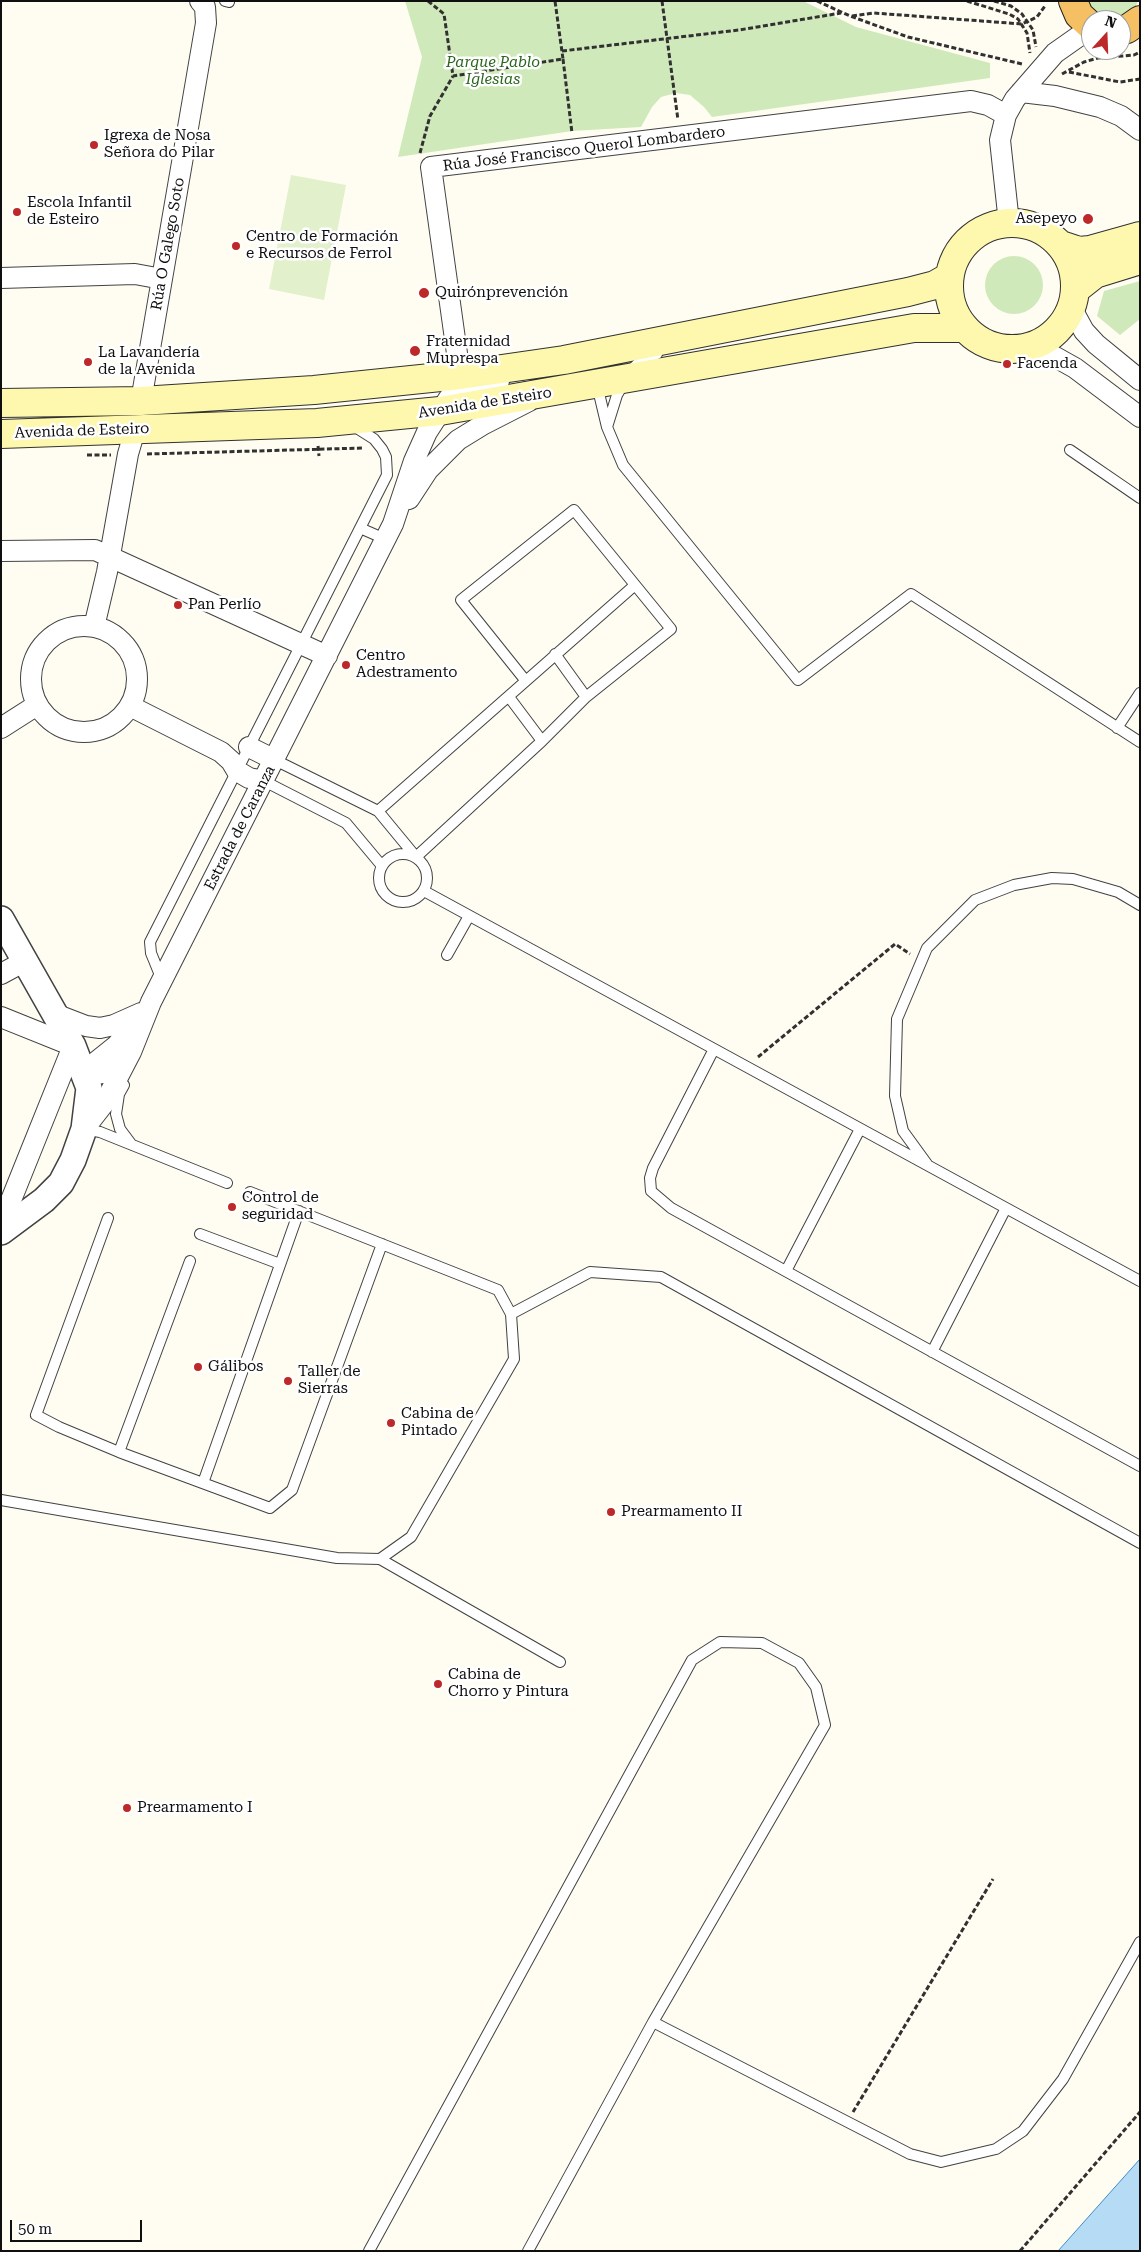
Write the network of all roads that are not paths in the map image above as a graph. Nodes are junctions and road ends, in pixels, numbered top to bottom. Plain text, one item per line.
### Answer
1 (200, 1) edge
2 (1081, 22) edge
3 (1021, 92) junction
4 (1006, 115) junction
5 (1140, 130) edge
6 (1009, 223) junction
7 (1140, 236) edge
8 (1061, 245) junction
9 (1140, 260) edge
10 (949, 277) junction
11 (1, 278) edge
12 (162, 279) junction
13 (1074, 299) junction
14 (779, 317) junction
15 (964, 328) junction
16 (748, 334) dead end
17 (1030, 347) junction
18 (665, 353) dead end
19 (564, 360) junction
20 (460, 375) junction
21 (627, 378) junction
22 (1140, 380) edge
23 (596, 384) junction
24 (535, 396) junction
25 (141, 400) junction
26 (1, 403) edge
27 (440, 411) junction
28 (1140, 417) edge
29 (345, 420) junction
30 (607, 427) junction
31 (1, 434) edge
32 (138, 442) junction
33 (1070, 450) dead end
34 (1140, 498) edge
35 (360, 528) junction
36 (389, 531) junction
37 (1, 551) edge
38 (110, 556) junction
39 (635, 585) junction
40 (94, 627) junction
41 (302, 644) junction
42 (555, 654) junction
43 (327, 656) junction
44 (525, 680) junction
45 (1140, 693) edge
46 (509, 697) junction
47 (586, 697) junction
48 (37, 705) junction
49 (130, 706) junction
50 (1, 728) edge
51 (1117, 728) junction
52 (542, 741) junction
53 (1140, 742) edge
54 (249, 748) junction
55 (275, 760) junction
56 (237, 771) junction
57 (264, 782) junction
58 (378, 811) junction
59 (416, 857) junction
60 (382, 866) junction
61 (424, 891) junction
62 (1140, 905) edge
63 (469, 916) junction
64 (1, 919) edge
65 (447, 955) dead end
66 (25, 961) junction
67 (1, 974) edge
68 (162, 980) junction
69 (148, 1006) junction
70 (54, 1014) junction
71 (1, 1017) edge
72 (134, 1043) junction
73 (73, 1046) junction
74 (714, 1049) junction
75 (84, 1073) junction
76 (84, 1129) junction
77 (860, 1129) junction
78 (133, 1146) junction
79 (929, 1167) junction
80 (228, 1183) dead end
81 (250, 1192) dead end
82 (1006, 1208) junction
83 (299, 1211) junction
84 (108, 1218) dead end
85 (1, 1225) edge
86 (1, 1232) edge
87 (200, 1234) dead end
88 (382, 1244) junction
89 (190, 1261) dead end
90 (280, 1264) junction
91 (786, 1271) junction
92 (1140, 1281) edge
93 (511, 1314) junction
94 (932, 1352) junction
95 (119, 1452) junction
96 (1140, 1466) edge
97 (203, 1483) junction
98 (1, 1500) edge
99 (1140, 1543) edge
100 (380, 1559) junction
101 (560, 1662) dead end
102 (1140, 1942) edge
103 (653, 2022) junction
104 (369, 2251) edge
105 (528, 2251) edge

1 - 12 street, Rúa O Galego Soto
2 - 3 street
3 - 4 street
3 - 5 street
4 - 6 street
4 - 20 street, Rúa José Francisco Querol Lombardero
6 - 8 main road
6 - 10 main road
7 - 8 main road
8 - 13 main road
9 - 13 main road
10 - 14 main road, Avenida de Esteiro
10 - 15 main road
11 - 12 street
12 - 25 street, Rúa O Galego Soto
13 - 17 main road
13 - 22 street
14 - 16 lane
14 - 19 main road, Avenida de Esteiro
15 - 17 main road
15 - 21 main road, Avenida de Esteiro
17 - 28 street
18 - 21 lane
19 - 20 main road, Avenida de Esteiro
19 - 27 street
20 - 25 main road, Avenida de Esteiro
21 - 23 main road, Avenida de Esteiro
21 - 30 lane
23 - 24 main road, Avenida de Esteiro
23 - 30 lane
24 - 27 main road, Avenida de Esteiro
24 - 36 street
25 - 26 main road, Avenida de Esteiro
27 - 29 main road, Avenida de Esteiro
27 - 36 street
29 - 32 main road, Avenida de Esteiro
29 - 35 lane
30 - 51 lane
31 - 32 main road, Avenida de Esteiro
32 - 38 street
33 - 34 lane
35 - 36 lane
35 - 41 lane
36 - 43 street, Estrada de Caranza
37 - 38 street
38 - 40 street
38 - 41 street
39 - 42 lane
39 - 44 lane
39 - 47 lane
40 - 48 street
40 - 49 street
41 - 43 street
41 - 54 lane
42 - 44 lane
42 - 47 lane
43 - 55 street, Estrada de Caranza
44 - 46 lane
45 - 51 lane
46 - 52 lane
46 - 58 lane
47 - 52 lane
48 - 49 street
48 - 50 street
49 - 56 street
51 - 53 lane
52 - 59 lane
54 - 55 street
54 - 56 lane
55 - 57 street, Estrada de Caranza
55 - 58 lane
56 - 57 street
56 - 68 lane
57 - 60 lane
57 - 68 street, Estrada de Caranza
58 - 59 lane
59 - 60 lane
59 - 61 lane
60 - 61 lane
61 - 63 lane
62 - 79 lane
63 - 65 lane
63 - 74 lane
64 - 66 street
66 - 67 street
66 - 70 street
68 - 69 street, Estrada de Caranza
69 - 70 street
69 - 72 street, Estrada de Caranza
69 - 75 street
70 - 73 street
71 - 73 street
72 - 75 street
72 - 76 street, Estrada de Caranza
72 - 78 lane
73 - 75 street
73 - 85 street
74 - 77 lane
74 - 91 lane
75 - 76 street
76 - 78 lane
76 - 86 street
77 - 79 lane
77 - 91 lane
78 - 80 lane
79 - 82 lane
81 - 83 lane
82 - 92 lane
82 - 94 lane
83 - 88 lane
83 - 90 lane
84 - 95 lane
87 - 90 lane
88 - 93 lane
88 - 97 lane
89 - 95 lane
90 - 97 lane
91 - 94 lane
93 - 99 lane
93 - 100 lane
94 - 96 lane
95 - 97 lane
98 - 100 lane
100 - 101 lane
102 - 103 lane
103 - 104 lane
103 - 105 lane

